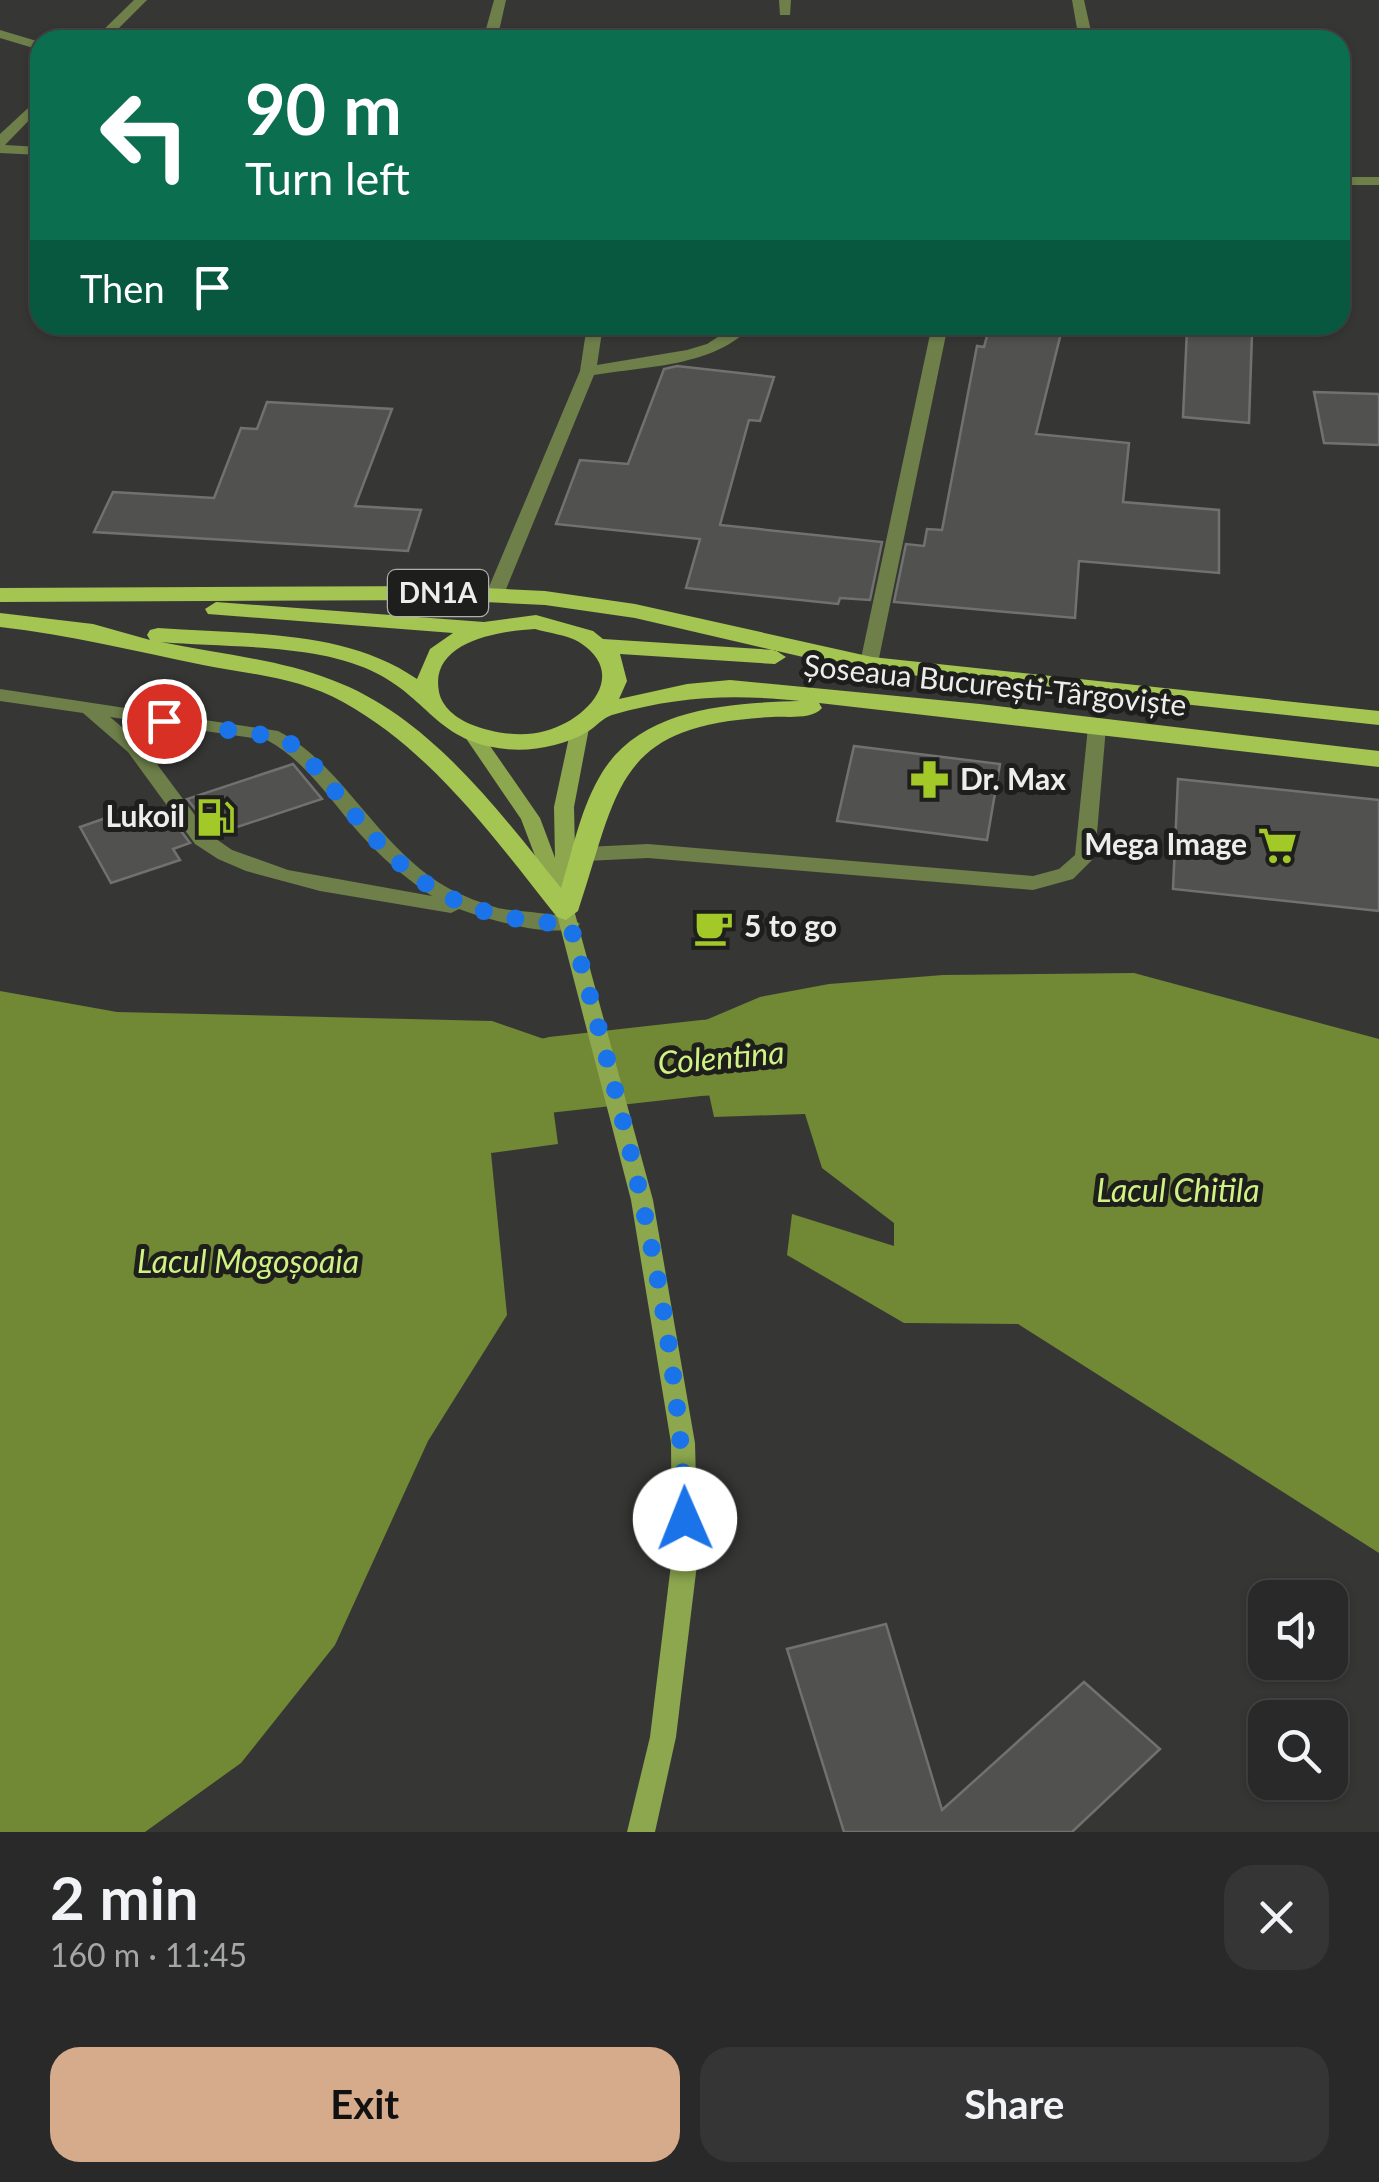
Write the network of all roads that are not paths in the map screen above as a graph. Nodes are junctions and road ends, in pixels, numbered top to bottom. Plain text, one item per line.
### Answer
1 (141, 0) edge
2 (500, 0) edge
3 (1078, 0) edge
4 (110, 30) edge
5 (492, 30) edge
6 (1084, 30) edge
7 (0, 34) edge
8 (30, 43) edge
9 (30, 112) edge
10 (0, 146) edge
11 (30, 150) edge
12 (1350, 181) edge
13 (1379, 182) edge
14 (593, 335) edge
15 (735, 335) edge
16 (938, 335) edge
17 (588, 371) junction
18 (495, 594) junction
19 (0, 596) edge
20 (0, 620) edge
21 (485, 628) junction
22 (78, 630) junction
23 (601, 646) junction
24 (869, 663) junction
25 (0, 696) edge
26 (429, 698) junction
27 (922, 705) junction
28 (605, 709) junction
29 (92, 711) junction
30 (1379, 718) edge
31 (1098, 727) junction
32 (580, 728) junction
33 (472, 734) junction
34 (1379, 759) edge
35 (586, 854) junction
36 (482, 912) junction
37 (568, 918) junction
38 (640, 1832) edge

1 - 4 street
2 - 5 street
3 - 6 street
7 - 8 street
9 - 10 street
10 - 11 street
12 - 13 street
14 - 17 street
15 - 17 street
16 - 24 street
17 - 18 street
18 - 19 main road, Șoseaua București-Târgoviște / DN1A
18 - 24 main road, Șoseaua București-Târgoviște / DN1A
19 - 21 main road, Șoseaua București-Târgoviște / DN1A
20 - 22 main road
21 - 23 main road, DN1A
21 - 26 main road, DN1A
22 - 26 main road
22 - 37 main road
23 - 24 main road, Șoseaua București-Târgoviște / DN1A
23 - 28 main road
24 - 30 main road, Șoseaua București-Târgoviște / DN1A
25 - 29 street
26 - 33 main road
27 - 28 main road, Șoseaua București-Târgoviște
27 - 31 main road, Șoseaua București-Târgoviște
27 - 35 main road
28 - 32 main road
29 - 36 street
29 - 36 street
31 - 34 main road, Șoseaua București-Târgoviște
31 - 35 street
32 - 33 main road
32 - 37 main road
33 - 37 main road
35 - 37 main road
36 - 37 street
37 - 38 main road

